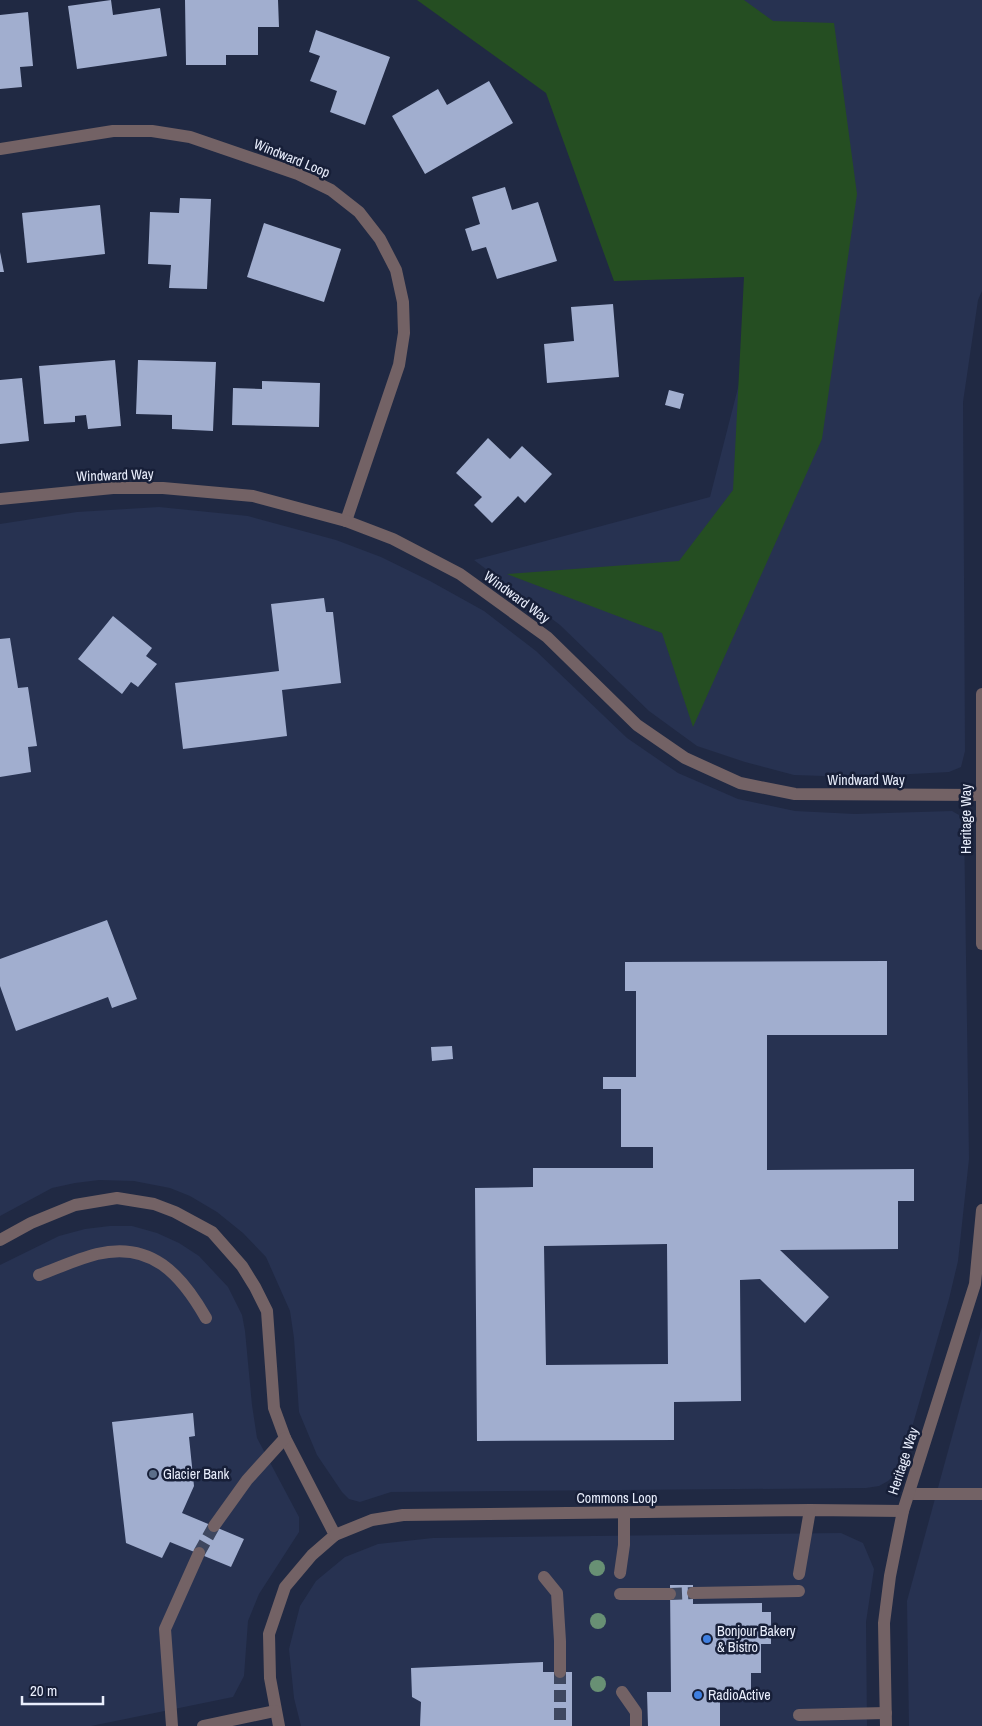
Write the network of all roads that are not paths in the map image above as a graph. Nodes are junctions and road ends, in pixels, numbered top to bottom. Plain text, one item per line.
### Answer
1 (0, 150) edge
2 (0, 499) edge
3 (346, 521) junction
4 (982, 694) edge
5 (981, 795) edge
6 (982, 887) edge
7 (982, 944) edge
8 (982, 1210) edge
9 (982, 1216) edge
10 (0, 1240) edge
11 (39, 1275) dead end
12 (206, 1318) dead end
13 (285, 1438) junction
14 (909, 1494) junction
15 (982, 1494) edge
16 (810, 1510) junction
17 (903, 1511) junction
18 (624, 1513) junction
19 (214, 1526) tunnel mouth
20 (335, 1535) junction
21 (198, 1553) tunnel mouth
22 (620, 1573) dead end
23 (799, 1574) dead end
24 (544, 1577) dead end
25 (799, 1591) dead end
26 (693, 1593) tunnel mouth
27 (620, 1594) dead end
28 (670, 1594) tunnel mouth
29 (560, 1672) tunnel mouth
30 (622, 1692) dead end
31 (275, 1711) junction
32 (886, 1713) junction
33 (799, 1715) dead end
34 (172, 1726) edge
35 (203, 1726) edge
36 (279, 1726) edge
37 (636, 1726) edge
38 (886, 1726) edge

1 - 3 street, Windward Loop
2 - 3 street, Windward Way
3 - 5 street, Windward Way
4 - 5 street, Heritage Way
5 - 6 street, Heritage Way
6 - 7 street, Heritage Way
8 - 9 street, Heritage Way
9 - 14 street, Heritage Way
10 - 13 street
11 - 12 street
13 - 19 street
13 - 20 street
14 - 15 street
14 - 17 street, Heritage Way
16 - 17 street, Commons Loop
16 - 18 street, Commons Loop
16 - 23 street
17 - 32 street, Heritage Way
18 - 20 street, Commons Loop
18 - 22 street
20 - 31 street, Commons Loop
21 - 34 street
24 - 29 street
25 - 26 street
27 - 28 street
30 - 37 street
31 - 35 street
31 - 36 street, Commons Loop
32 - 33 street
32 - 38 street, Heritage Way

